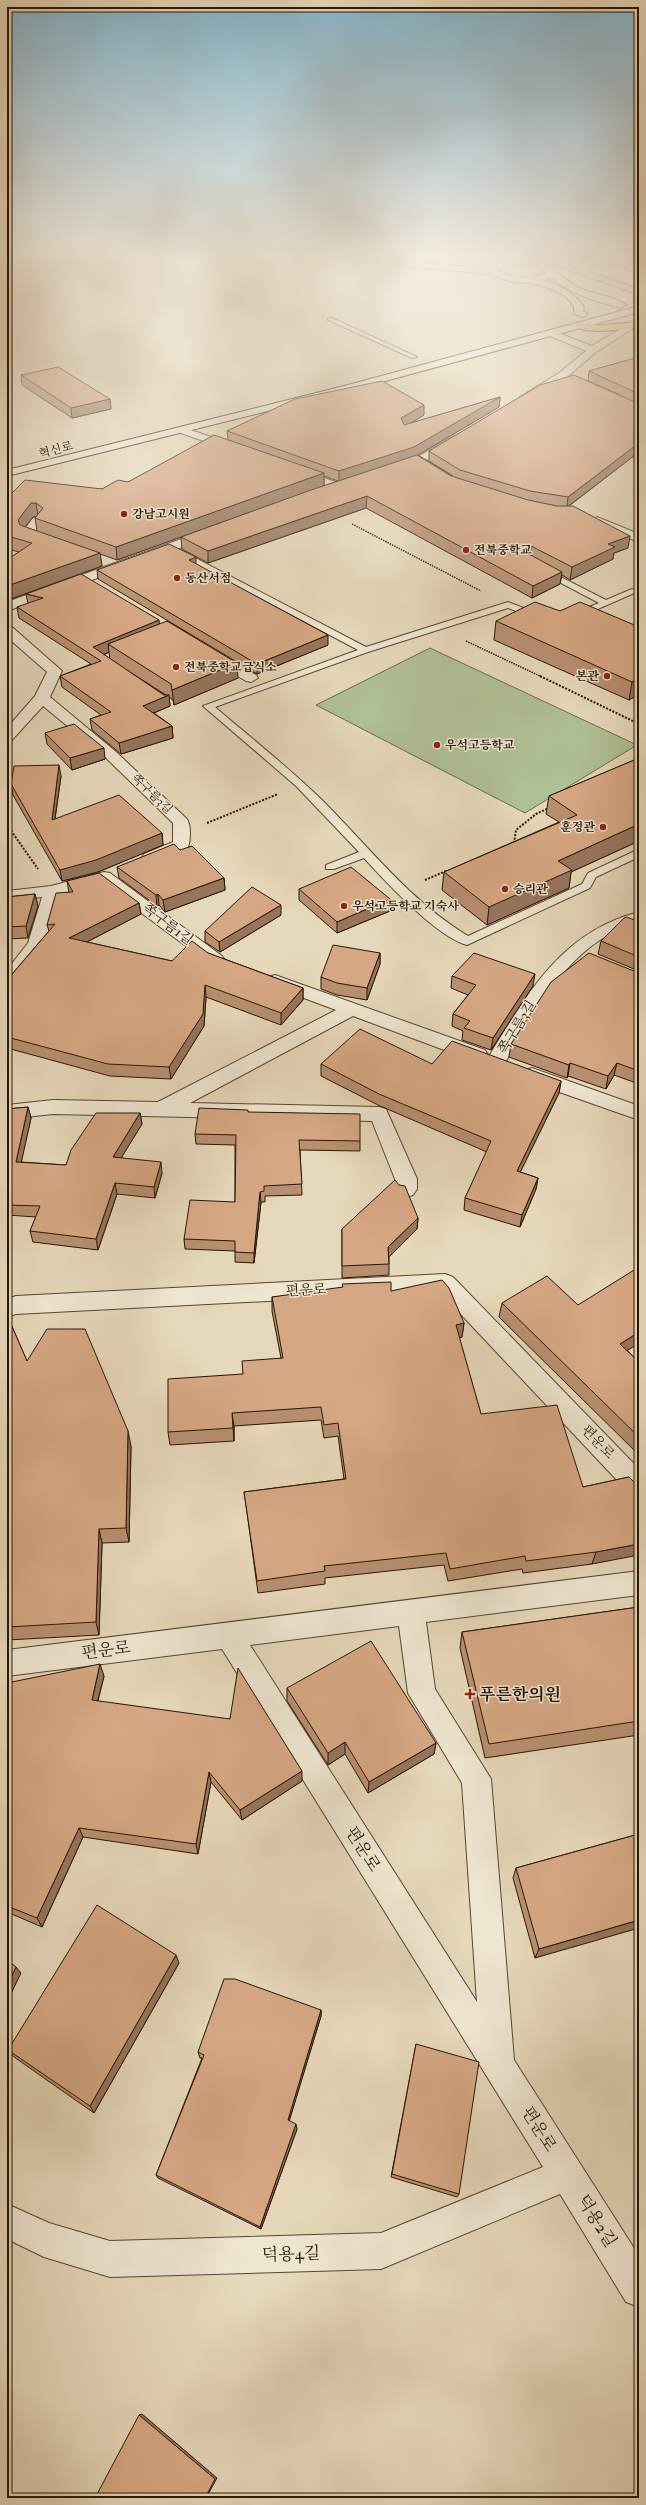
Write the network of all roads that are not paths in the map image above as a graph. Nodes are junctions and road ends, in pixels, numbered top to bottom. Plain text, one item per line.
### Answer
1 (395, 375) edge
2 (563, 375) joint
3 (576, 381) edge
4 (517, 402) edge
5 (182, 430) junction
6 (464, 434) edge
7 (58, 449) dead end
8 (250, 454) edge
9 (418, 461) junction
10 (287, 468) edge
11 (430, 468) edge
12 (8, 469) edge
13 (382, 473) edge
14 (353, 483) edge
15 (340, 487) junction
16 (320, 493) edge
17 (589, 517) edge
18 (37, 521) edge
19 (221, 529) edge
20 (639, 538) edge
21 (62, 547) edge
22 (170, 548) junction
23 (98, 559) edge
24 (535, 565) edge
25 (119, 567) junction
26 (85, 580) junction
27 (98, 587) edge
28 (635, 590) dead end
29 (603, 602) junction
30 (7, 607) edge
31 (579, 613) junction
32 (544, 619) edge
33 (592, 619) edge
34 (563, 622) edge
35 (7, 630) edge
36 (198, 647) edge
37 (365, 650) junction
38 (250, 678) dead end
39 (42, 698) junction
40 (7, 737) edge
41 (639, 853) edge
42 (367, 854) junction
43 (139, 862) edge
44 (330, 867) dead end
45 (52, 891) junction
46 (7, 896) edge
47 (639, 917) edge
48 (229, 964) edge
49 (258, 975) edge
50 (7, 982) edge
51 (352, 1009) junction
52 (508, 1066) junction
53 (161, 1110) junction
54 (7, 1112) edge
55 (639, 1113) edge
56 (406, 1189) edge
57 (7, 1308) edge
58 (639, 1486) edge
59 (639, 1584) edge
60 (411, 1611) junction
61 (228, 1634) junction
62 (7, 1663) edge
63 (498, 2064) junction
64 (567, 2174) junction
65 (7, 2221) edge
66 (639, 2289) edge

1 - 5 street, 혁신로
2 - 3 street
2 - 4 street
5 - 8 street
5 - 12 street, 혁신로
6 - 9 street
7 - 12 street, 혁신로
9 - 11 street
9 - 13 street
10 - 15 street
14 - 15 street
15 - 16 street
17 - 20 street
18 - 21 street
19 - 22 street
22 - 25 street
22 - 37 lane
23 - 25 street
24 - 29 lane
25 - 26 street
26 - 27 street
26 - 30 street
28 - 29 lane
29 - 31 lane
31 - 33 lane
31 - 34 lane
32 - 37 lane
35 - 39 street
36 - 38 street
37 - 42 lane
39 - 40 street
39 - 43 street, 쪽구름3길
41 - 42 lane
42 - 44 lane
45 - 46 street, 쪽구름1길
45 - 48 street, 쪽구름1길
45 - 50 street
47 - 52 street, 쪽구름3길
49 - 51 street
51 - 52 street
51 - 53 street
52 - 55 street, 쪽구름3길
53 - 54 street
53 - 56 street
57 - 58 street, 편운로
59 - 60 street, 편운로
60 - 61 street, 편운로
60 - 63 street, 편운로
61 - 62 street, 편운로
61 - 63 street, 편운로
63 - 64 street, 편운로
64 - 65 street, 덕용4길
64 - 66 street, 덕용2길

